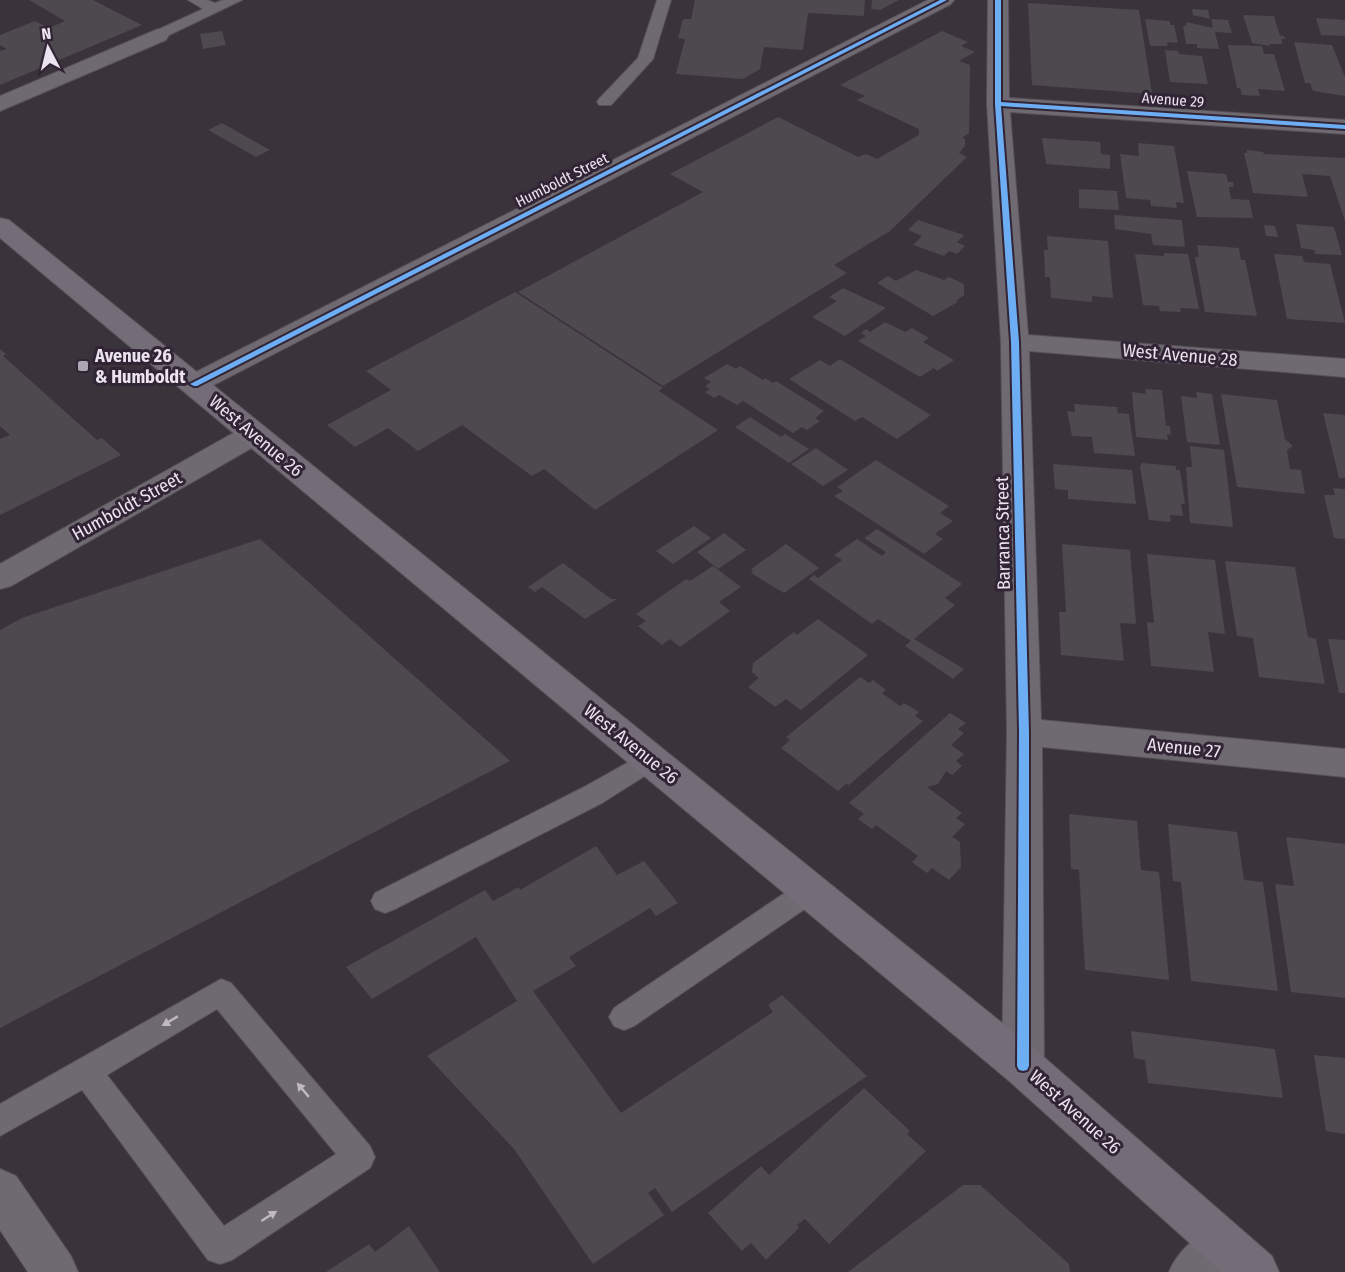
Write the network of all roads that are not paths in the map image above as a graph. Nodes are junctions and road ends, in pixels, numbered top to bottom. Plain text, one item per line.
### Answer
1 (195, 0) edge
2 (236, 0) edge
3 (664, 0) edge
4 (944, 0) edge
5 (998, 0) edge
6 (215, 9) junction
7 (158, 35) joint
8 (605, 102) dead end
9 (0, 104) edge
10 (998, 104) junction
11 (1345, 127) edge
12 (0, 225) edge
13 (1015, 342) junction
14 (1345, 368) edge
15 (194, 384) junction
16 (254, 434) junction
17 (0, 578) edge
18 (1024, 732) junction
19 (650, 760) junction
20 (1345, 763) edge
21 (811, 890) junction
22 (386, 901) dead end
23 (624, 1017) dead end
24 (1023, 1066) junction
25 (86, 1071) junction
26 (0, 1121) edge
27 (0, 1191) edge
28 (1224, 1263) edge
29 (55, 1272) edge

1 - 6 lane
2 - 6 lane
3 - 8 lane
4 - 15 street, Humboldt Street
5 - 10 street, Barranca Street
6 - 7 lane
7 - 9 street
10 - 11 street, Avenue 29
10 - 13 street, Barranca Street
12 - 15 main road, West Avenue 26
13 - 14 street, West Avenue 28
13 - 18 street, Barranca Street
15 - 16 main road, West Avenue 26
16 - 17 street, Humboldt Street
16 - 19 main road, West Avenue 26
18 - 20 street, Avenue 27
18 - 24 street, Barranca Street
19 - 21 main road, West Avenue 26
19 - 22 lane
21 - 23 lane
21 - 24 main road, West Avenue 26
24 - 28 main road, West Avenue 26
25 -> 25 lane
25 - 26 lane
27 - 29 street

